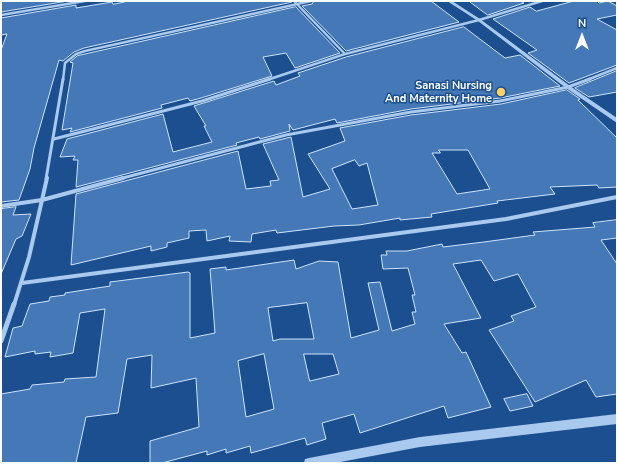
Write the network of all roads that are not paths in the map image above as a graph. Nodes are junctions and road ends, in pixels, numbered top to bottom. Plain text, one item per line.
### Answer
1 (85, 1) edge
2 (294, 1) edge
3 (311, 1) edge
4 (449, 1) edge
5 (542, 1) edge
6 (297, 4) junction
7 (1, 15) edge
8 (480, 20) junction
9 (345, 54) junction
10 (617, 68) edge
11 (568, 87) junction
12 (617, 121) edge
13 (54, 139) junction
14 (617, 197) edge
15 (42, 200) junction
16 (1, 206) edge
17 (22, 283) junction
18 (1, 342) edge
19 (617, 419) edge
20 (309, 463) edge

1 - 7 street
2 - 6 street
3 - 6 street
4 - 8 street
5 - 8 street
6 - 9 street
6 - 13 street
8 - 9 street
8 - 11 street
9 - 13 street
10 - 11 street
11 - 12 street
11 - 15 street
13 - 15 street
14 - 17 street
15 - 16 street
15 - 17 street
17 - 18 street
19 - 20 street

